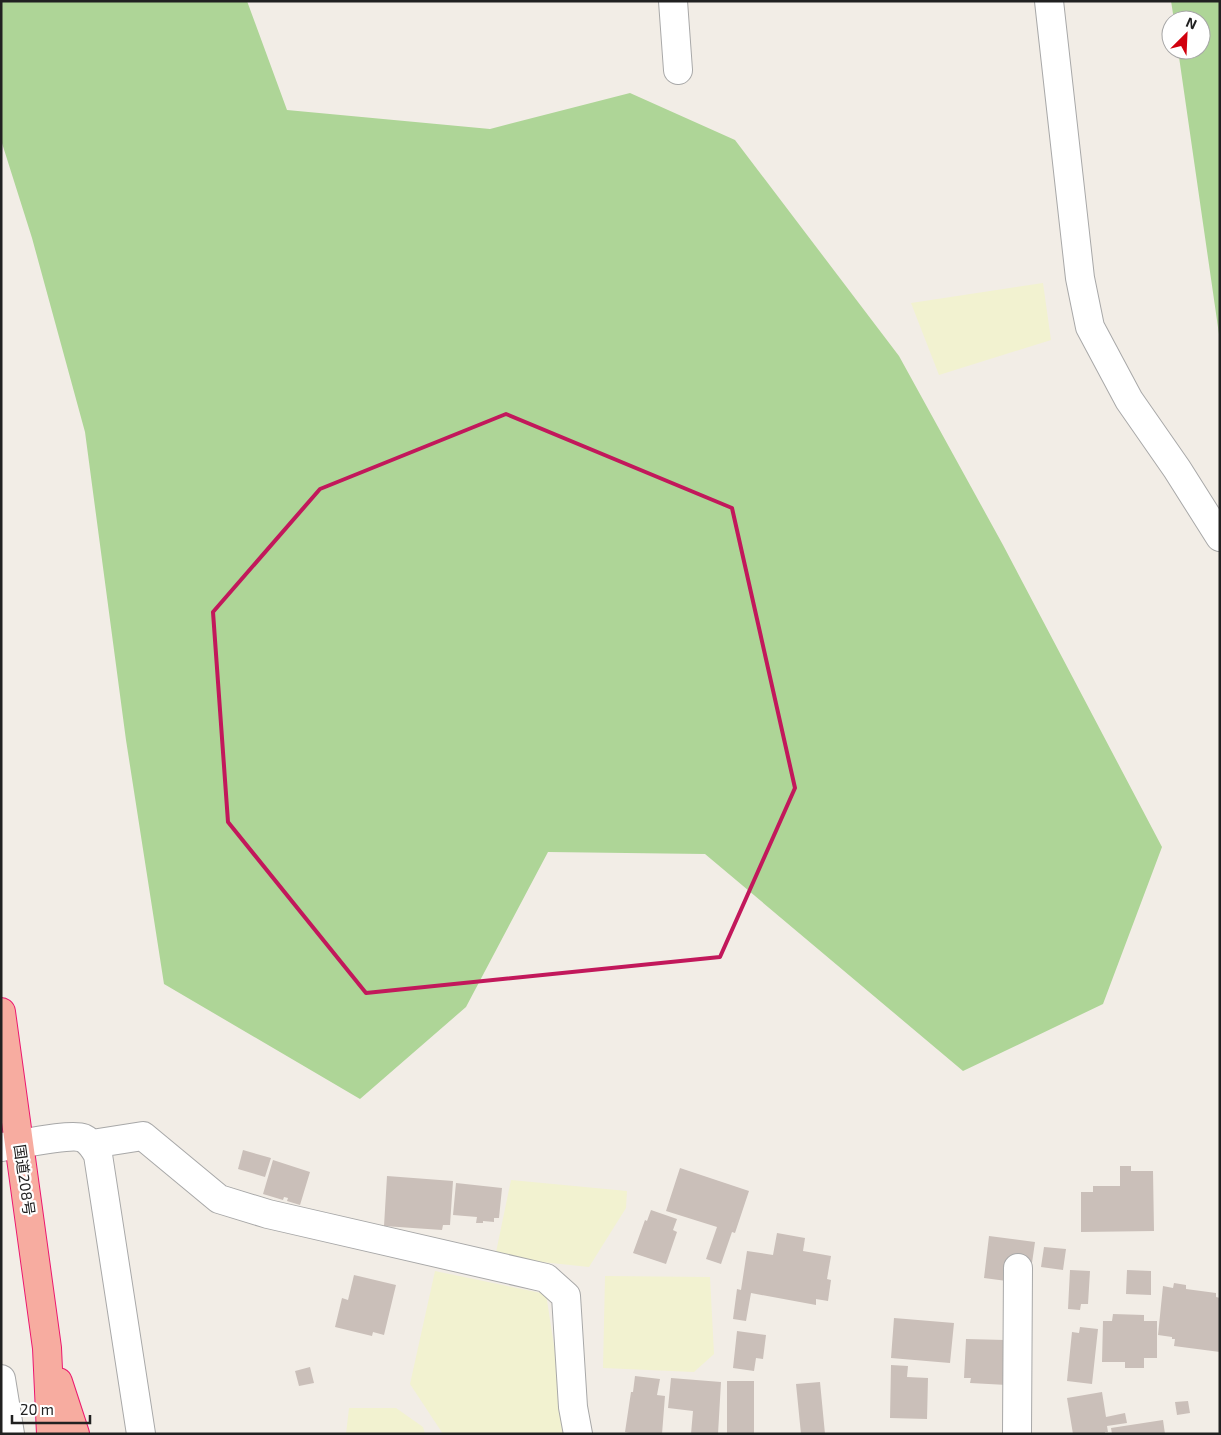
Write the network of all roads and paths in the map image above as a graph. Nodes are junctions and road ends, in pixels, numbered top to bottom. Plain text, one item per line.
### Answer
1 (673, 1) edge
2 (1049, 1) edge
3 (678, 70) dead end
4 (1220, 537) edge
5 (1, 1012) edge
6 (92, 1144) junction
7 (10, 1146) edge
8 (1018, 1268) dead end
9 (47, 1348) junction
10 (1, 1379) edge
11 (10, 1434) edge
12 (51, 1434) edge
13 (75, 1434) edge
14 (141, 1434) edge
15 (578, 1434) edge
16 (1017, 1434) edge

1 - 3 street
2 - 4 street
5 - 7 highway, 国道208号
6 - 7 street
6 - 14 street
6 - 15 street
7 - 9 highway, 国道208号
8 - 16 street
9 - 12 highway, 国道208号
9 - 13 highway, 国道208号
10 - 11 street

